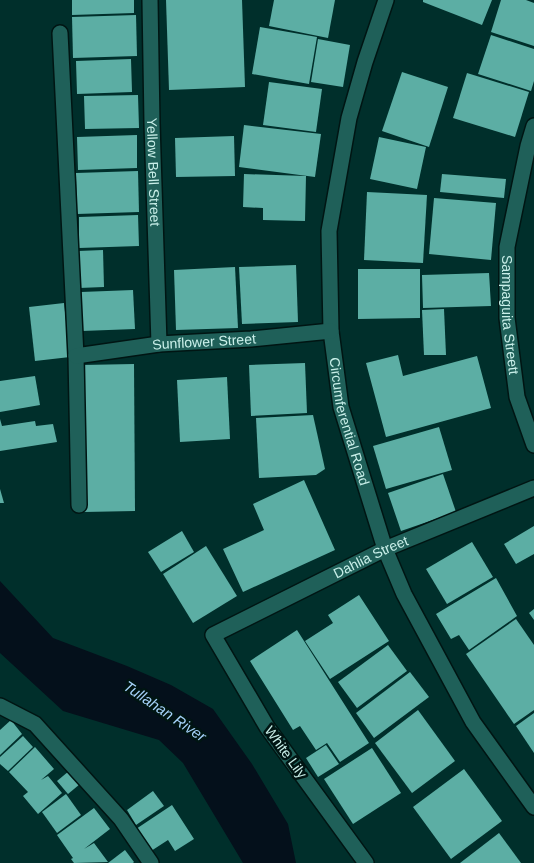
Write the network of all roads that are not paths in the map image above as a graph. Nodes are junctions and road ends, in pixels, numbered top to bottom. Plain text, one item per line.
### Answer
1 (150, 0) edge
2 (386, 0) edge
3 (60, 33) dead end
4 (534, 126) edge
5 (332, 331) junction
6 (159, 344) junction
7 (76, 356) junction
8 (534, 445) edge
9 (534, 488) edge
10 (79, 505) dead end
11 (385, 549) junction
12 (213, 636) joint
13 (1, 708) edge
14 (534, 807) edge
15 (151, 863) edge
16 (366, 863) edge

1 - 6 street, Yellow Bell Street
2 - 5 street, Circumferential Road
3 - 7 street
4 - 8 street, Sampaguita Streett
5 - 6 street, Sunflower Street
5 - 11 street, Circumferential Road
6 - 7 street, Sunflower Street
7 - 10 street
9 - 11 street, Dahlia Street
11 - 12 street, Dahlia Street
11 - 14 street, Circumferential Road
12 - 16 street, White Lily
13 - 15 street

